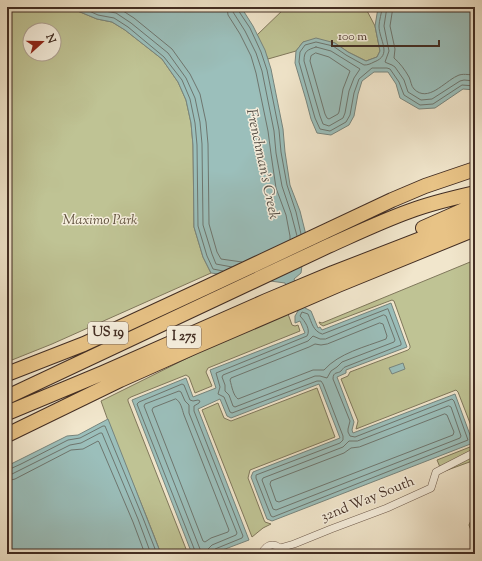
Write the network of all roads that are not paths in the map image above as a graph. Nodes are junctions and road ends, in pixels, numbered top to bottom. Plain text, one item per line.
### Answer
1 (475, 169) edge
2 (475, 193) edge
3 (475, 206) edge
4 (475, 218) edge
5 (475, 229) edge
6 (325, 240) junction
7 (347, 268) junction
8 (335, 279) junction
9 (211, 294) junction
10 (269, 307) junction
11 (68, 368) junction
12 (7, 374) edge
13 (7, 386) edge
14 (7, 397) edge
15 (7, 413) edge
16 (7, 436) edge
17 (475, 452) edge
18 (282, 551) edge
19 (262, 554) edge

1 - 6 highway
2 - 6 highway, I 275
3 - 7 highway
4 - 7 highway, I 275
5 - 8 highway
6 - 9 highway, I 275
7 - 8 highway, I 275
8 - 10 highway, I 275
9 - 11 highway, I 275
9 - 12 highway, US 19
10 - 15 highway, I 275
10 - 16 highway
11 - 13 highway
11 - 14 highway, I 275
17 - 18 street, 32nd Way South
18 - 19 street, 32nd Way South

